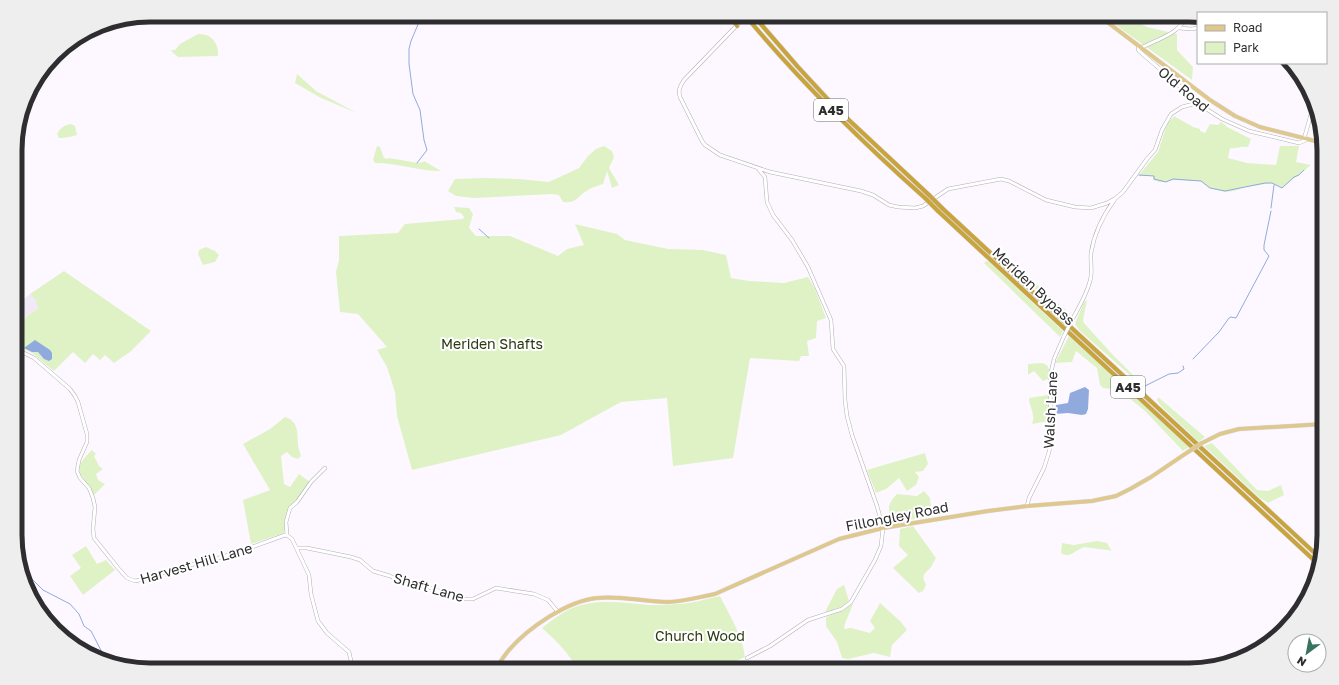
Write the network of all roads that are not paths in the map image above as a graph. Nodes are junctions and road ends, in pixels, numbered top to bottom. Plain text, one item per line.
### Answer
1 (734, 22) edge
2 (739, 22) edge
3 (752, 22) edge
4 (759, 22) edge
5 (1107, 22) edge
6 (1183, 22) edge
7 (736, 26) junction
8 (1179, 28) junction
9 (1197, 28) edge
10 (1140, 47) junction
11 (1197, 104) junction
12 (1312, 113) edge
13 (1305, 139) junction
14 (1317, 142) edge
15 (757, 168) junction
16 (770, 172) junction
17 (764, 177) junction
18 (1116, 198) junction
19 (1107, 203) junction
20 (1109, 207) junction
21 (22, 352) edge
22 (1317, 424) edge
23 (325, 468) dead end
24 (1027, 506) junction
25 (884, 528) junction
26 (287, 535) junction
27 (297, 548) junction
28 (1316, 554) edge
29 (1314, 561) edge
30 (558, 612) junction
31 (747, 658) dead end
32 (351, 663) edge
33 (499, 663) edge

1 - 7 highway
2 - 7 street, bridge
3 - 29 highway, Meriden Bypass / A45, bridge
4 - 28 highway, Meriden Bypass / A45, bridge
5 - 10 main road
6 - 8 street
7 - 15 street
8 - 9 street
8 - 10 street
10 - 11 street, Old Road
10 - 13 main road
11 - 13 street, Old Road
11 - 18 street
12 - 13 street
13 - 14 main road
15 - 16 street
15 - 17 street
16 - 17 street
16 - 19 street
17 - 25 street
18 - 19 street
18 - 20 street
19 - 20 street
20 - 24 street, Walsh Lane, bridge
21 - 26 street, Harvest Hill Lane
22 - 24 main road, Fillongley Road, bridge
23 - 26 street
24 - 25 main road, Fillongley Road
25 - 30 main road, Fillongley Road
25 - 31 street
26 - 27 street
27 - 30 street, Shaft Lane
27 - 32 street
30 - 33 main road, Fillongley Road

